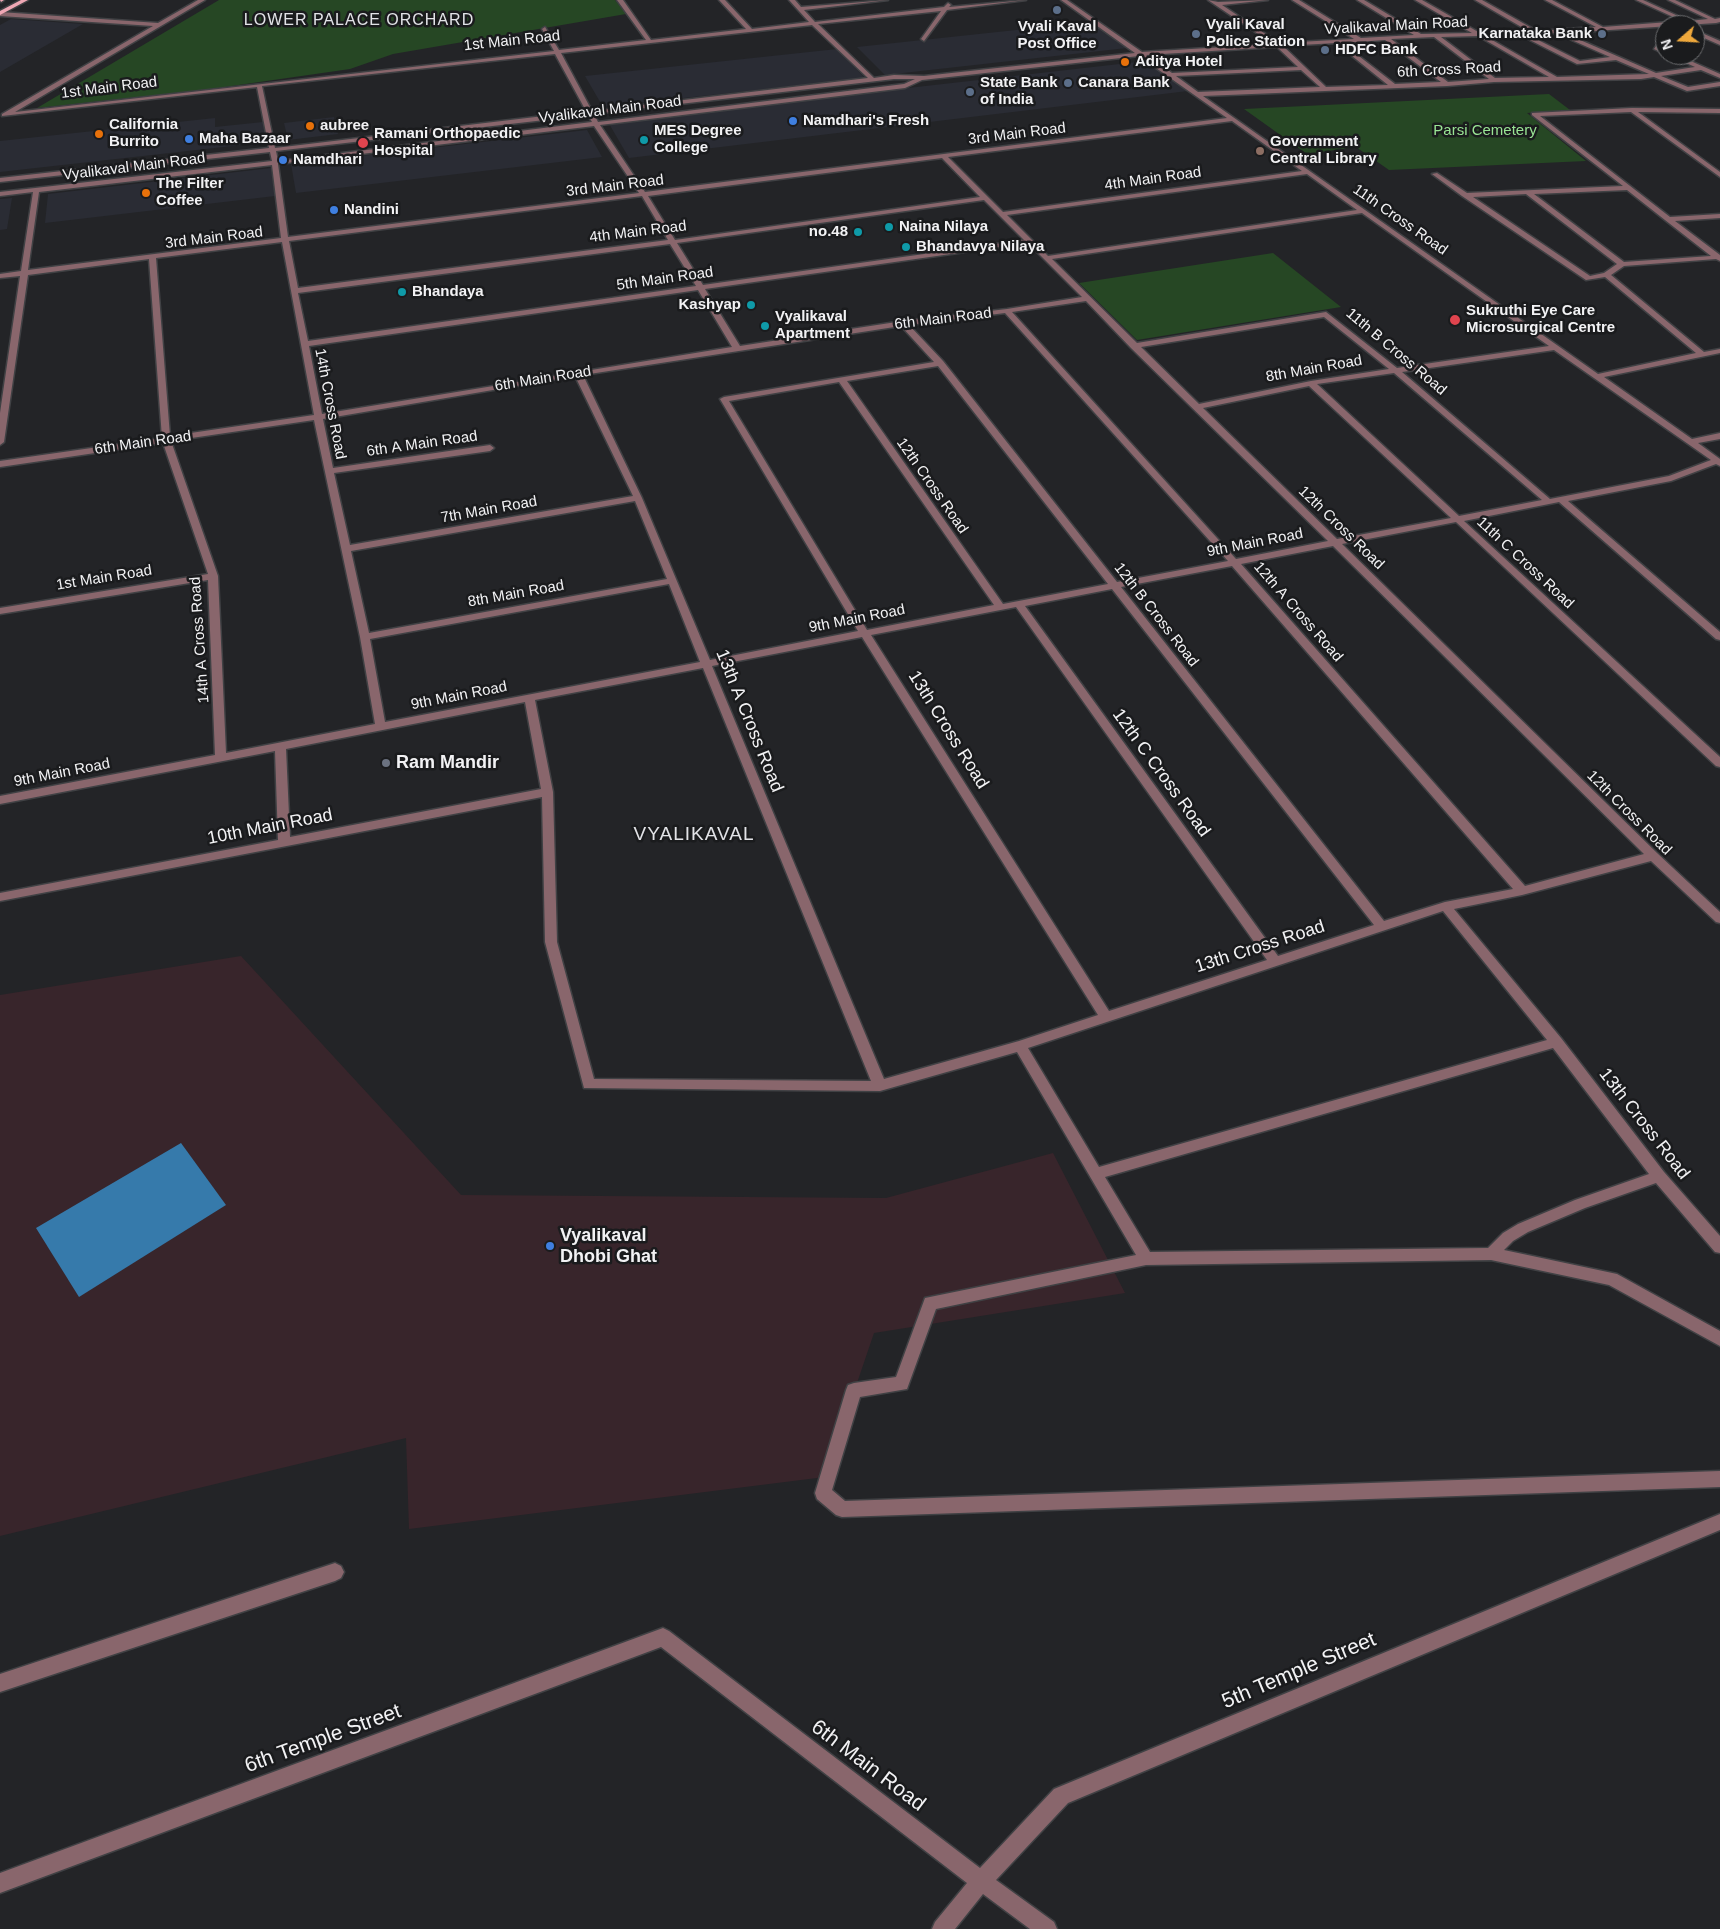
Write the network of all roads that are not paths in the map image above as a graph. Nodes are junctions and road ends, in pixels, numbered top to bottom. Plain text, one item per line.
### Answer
1 (25, 0) edge
2 (202, 0) edge
3 (620, 0) edge
4 (722, 0) edge
5 (792, 0) edge
6 (885, 0) edge
7 (949, 0) edge
8 (1023, 0) edge
9 (1064, 0) edge
10 (1265, 0) edge
11 (1295, 0) edge
12 (1360, 0) edge
13 (1418, 0) edge
14 (1478, 0) edge
15 (1548, 0) edge
16 (1639, 0) edge
17 (1671, 0) edge
18 (1235, 1) edge
19 (1213, 2) edge
20 (947, 8) junction
21 (800, 9) junction
22 (0, 13) edge
23 (1672, 15) edge
24 (1718, 20) edge
25 (1705, 21) edge
26 (813, 23) junction
27 (159, 25) junction
28 (1655, 25) edge
29 (1602, 28) junction
30 (545, 29) dead end
31 (750, 30) junction
32 (1557, 31) junction
33 (1521, 33) junction
34 (1536, 33) junction
35 (1478, 34) junction
36 (1420, 36) junction
37 (1436, 36) junction
38 (1705, 36) edge
39 (1386, 38) junction
40 (924, 39) dead end
41 (1360, 40) junction
42 (649, 42) junction
43 (1337, 42) junction
44 (1720, 43) edge
45 (1278, 45) junction
46 (558, 51) junction
47 (1140, 54) junction
48 (1617, 58) junction
49 (1694, 65) edge
50 (1303, 68) junction
51 (1701, 68) junction
52 (1170, 75) junction
53 (1654, 75) junction
54 (1720, 76) edge
55 (924, 78) junction
56 (1555, 78) junction
57 (873, 80) junction
58 (1494, 80) junction
59 (1447, 84) junction
60 (1720, 84) edge
61 (259, 85) junction
62 (1393, 86) junction
63 (1325, 89) junction
64 (1198, 94) junction
65 (1632, 110) junction
66 (1720, 111) edge
67 (591, 112) junction
68 (2, 117) edge
69 (1234, 119) junction
70 (596, 124) junction
71 (272, 150) junction
72 (943, 156) junction
73 (275, 163) junction
74 (1308, 172) junction
75 (1435, 174) dead end
76 (1720, 175) edge
77 (0, 180) edge
78 (1627, 188) junction
79 (36, 191) junction
80 (1527, 192) junction
81 (0, 194) edge
82 (644, 195) junction
83 (1464, 195) junction
84 (984, 198) junction
85 (1364, 211) junction
86 (1001, 214) junction
87 (1720, 216) edge
88 (1667, 219) junction
89 (285, 241) junction
90 (1030, 241) junction
91 (672, 242) junction
92 (152, 258) junction
93 (1046, 258) junction
94 (1719, 258) edge
95 (1622, 264) junction
96 (24, 273) junction
97 (1606, 275) junction
98 (0, 276) edge
99 (701, 288) junction
100 (294, 291) junction
101 (1086, 299) junction
102 (1007, 311) junction
103 (903, 323) junction
104 (304, 344) junction
105 (1134, 346) junction
106 (1557, 347) junction
107 (737, 348) junction
108 (1720, 352) edge
109 (1703, 355) junction
110 (940, 363) junction
111 (1396, 370) junction
112 (578, 373) junction
113 (1598, 376) junction
114 (842, 380) junction
115 (1311, 383) junction
116 (1196, 407) junction
117 (318, 417) junction
118 (1720, 436) edge
119 (166, 440) junction
120 (0, 442) edge
121 (1692, 442) junction
122 (490, 448) dead end
123 (1719, 462) edge
124 (0, 464) edge
125 (329, 471) junction
126 (638, 498) junction
127 (1561, 499) junction
128 (1549, 502) junction
129 (1456, 519) junction
130 (1336, 542) junction
131 (346, 549) junction
132 (1234, 562) junction
133 (213, 576) junction
134 (672, 581) junction
135 (1114, 586) junction
136 (1019, 604) junction
137 (1000, 607) junction
138 (0, 611) edge
139 (864, 633) junction
140 (1718, 633) edge
141 (365, 636) junction
142 (706, 664) junction
143 (529, 698) junction
144 (381, 727) junction
145 (280, 746) junction
146 (221, 757) junction
147 (1720, 763) edge
148 (547, 792) junction
149 (0, 800) edge
150 (284, 842) junction
151 (1653, 856) junction
152 (1522, 891) junction
153 (0, 897) edge
154 (1445, 906) junction
155 (1720, 919) edge
156 (1382, 927) junction
157 (1275, 962) junction
158 (1106, 1017) junction
159 (1556, 1042) junction
160 (1020, 1046) junction
161 (880, 1086) junction
162 (1095, 1174) junction
163 (1659, 1176) junction
164 (1720, 1247) edge
165 (1491, 1254) junction
166 (1146, 1259) junction
167 (1720, 1339) edge
168 (1720, 1479) edge
169 (1720, 1522) edge
170 (335, 1572) dead end
171 (662, 1637) joint
172 (0, 1683) edge
173 (981, 1881) junction
174 (0, 1883) edge
175 (942, 1929) edge
176 (1048, 1929) edge

1 - 22 main road
2 - 27 street
3 - 42 street
4 - 31 street
5 - 21 street
6 - 21 street
7 - 20 street
8 - 20 street, 1st Main Road
9 - 47 street, 11th Cross Road
10 - 18 street
11 - 41 street
12 - 36 street
13 - 35 street
14 - 34 street
15 - 29 street
16 - 23 street
17 - 24 street
18 - 19 street
19 - 45 street
20 - 26 street, 1st Main Road
20 - 40 street
21 - 26 street
22 - 27 street
24 - 25 street, Vyalikaval Main Road
26 - 31 street, 1st Main Road
26 - 57 street
27 - 68 street
28 - 29 street, Vyalikaval Main Road
29 - 32 street, Vyalikaval Main Road
30 - 46 street
31 - 42 street, 1st Main Road
32 - 34 street, Vyalikaval Main Road
32 - 48 street
33 - 34 street, Vyalikaval Main Road
33 - 35 street, Vyalikaval Main Road
33 - 48 street
35 - 37 street, Vyalikaval Main Road
35 - 56 street
36 - 37 street, Vyalikaval Main Road
36 - 39 street, Vyalikaval Main Road
37 - 58 street
38 - 44 street
39 - 41 street, Vyalikaval Main Road
39 - 59 street
41 - 43 street, Vyalikaval Main Road
42 - 46 street, 1st Main Road
43 - 45 street, Vyalikaval Main Road
43 - 62 street
45 - 47 street, Vyalikaval Main Road
45 - 50 street
46 - 61 street, 1st Main Road
46 - 67 street
47 - 52 street, 11th Cross Road
47 - 55 street, Vyalikaval Main Road
48 - 53 street
49 - 51 street
50 - 52 street
50 - 63 street
51 - 53 street, 6th Cross Road
51 - 54 street
52 - 64 street, 11th Cross Road
53 - 56 street, 6th Cross Road
53 - 60 street
55 - 57 street, Vyalikaval Main Road
55 - 70 street, Vyalikaval Main Road
56 - 58 street, 6th Cross Road
57 - 67 street, Vyalikaval Main Road
58 - 59 street, 6th Cross Road
59 - 62 street, 6th Cross Road
61 - 68 street, 1st Main Road
61 - 71 street, 14th Cross Road
62 - 63 street, 6th Cross Road
63 - 64 street, 6th Cross Road
64 - 69 street, 11th Cross Road
65 - 66 street
65 - 76 street
65 - 78 street
67 - 70 street
67 - 71 street, Vyalikaval Main Road
69 - 72 street, 3rd Main Road
69 - 74 street, 11th Cross Road
70 - 73 street, Vyalikaval Main Road
70 - 82 street
71 - 73 street, 14th Cross Road
71 - 77 street, Vyalikaval Main Road
72 - 82 street, 3rd Main Road
72 - 84 street, 12th Cross Road
73 - 79 street, Vyalikaval Main Road
73 - 89 street, 14th Cross Road
74 - 85 street, 11th Cross Road
74 - 86 street, 4th Main Road
75 - 83 street
78 - 80 street
78 - 88 street
79 - 81 street, Vyalikaval Main Road
79 - 96 street
80 - 83 street
80 - 95 street
82 - 89 street, 3rd Main Road
82 - 91 street
83 - 97 street
84 - 86 street, 12th Cross Road
84 - 91 street, 4th Main Road
85 - 93 street
85 - 106 street, 11th Cross Road
86 - 90 street, 12th Cross Road
87 - 88 street
88 - 94 street
89 - 92 street, 3rd Main Road
89 - 100 street, 14th Cross Road
90 - 93 street, 12th Cross Road
90 - 99 street, 5th Main Road
91 - 99 street
91 - 100 street, 4th Main Road
92 - 96 street, 3rd Main Road
92 - 119 street, 14th A Cross Road
93 - 101 street, 12th Cross Road
94 - 95 street
95 - 97 street
96 - 98 street, 3rd Main Road
96 - 120 street
97 - 109 street
99 - 104 street, 5th Main Road
99 - 107 street
100 - 104 street, 14th Cross Road
101 - 102 street, 6th Main Road
101 - 105 street, 12th Cross Road
102 - 103 street, 6th Main Road
102 - 132 street, 12th A Cross Road
103 - 107 street, 6th Main Road
103 - 110 street, 12th B Cross Road
104 - 117 street, 14th Cross Road
105 - 111 street, 11th B Cross Road
105 - 116 street, 12th Cross Road
106 - 111 street, 8th Main Road
106 - 113 street, 11th Cross Road
107 - 112 street, 6th Main Road
108 - 109 street
109 - 113 street
110 - 114 street, 13th Cross Road
110 - 135 street, 12th B Cross Road
111 - 115 street, 8th Main Road
111 - 128 street, 11th B Cross Road
112 - 117 street, 6th Main Road
112 - 126 street, 13th A Cross Road
113 - 121 street, 11th Cross Road
114 - 137 street, 12th Cross Road
114 - 139 street, 13th Cross Road
115 - 116 street, 8th Main Road
115 - 129 street, 11th C Cross Road
116 - 130 street, 12th Cross Road
117 - 119 street, 6th Main Road
117 - 125 street, 14th Cross Road
118 - 121 street
119 - 124 street, 6th Main Road
119 - 133 street, 14th A Cross Road
121 - 123 street, 11th Cross Road
122 - 125 street, 6th A Main Road
123 - 127 street, 9th Main Road
125 - 131 street, 14th Cross Road
126 - 131 street, 7th Main Road
126 - 134 street, 13th A Cross Road
127 - 128 street, 9th Main Road
127 - 140 street
128 - 129 street, 9th Main Road
129 - 130 street, 9th Main Road
129 - 147 street, 11th C Cross Road
130 - 132 street, 9th Main Road
130 - 151 street, 12th Cross Road
131 - 141 street, 14th Cross Road
132 - 135 street, 9th Main Road
132 - 152 street, 12th A Cross Road
133 - 138 street, 1st Main Road
133 - 146 street, 14th A Cross Road
134 - 141 street, 8th Main Road
134 - 142 street, 13th A Cross Road
135 - 136 street, 9th Main Road
135 - 156 street, 12th B Cross Road
136 - 137 street, 9th Main Road
136 - 157 street, 12th C Cross Road
137 - 139 street, 9th Main Road
139 - 142 street, 9th Main Road
139 - 158 street, 13th Cross Road
141 - 144 street, 14th Cross Road
142 - 143 street, 9th Main Road
142 - 161 street, 13th A Cross Road
143 - 144 street, 9th Main Road
143 - 148 street
144 - 145 street, 9th Main Road
145 - 146 street, 9th Main Road
145 - 150 street
146 - 149 street, 9th Main Road
148 - 150 street, 10th Main Road
148 - 161 street
150 - 153 street, 10th Main Road
151 - 152 street, 13th Cross Road
151 - 155 street, 12th Cross Road
152 - 154 street, 13th Cross Road
154 - 156 street, 13th Cross Road
154 - 159 street, 13th Cross Road
156 - 157 street, 13th Cross Road
157 - 158 street, 13th Cross Road
158 - 160 street
159 - 162 street
159 - 163 street, 13th Cross Road
160 - 161 street
160 - 162 street
162 - 166 street
163 - 164 street, 13th Cross Road
163 - 165 street
165 - 166 street
165 - 167 street
166 - 168 street
169 - 173 street, 5th Temple Street
170 - 172 street
171 - 173 street, 6th Main Road
171 - 174 street, 6th Temple Street
173 - 175 street, 5th Temple Street
173 - 176 street, 6th Main Road

